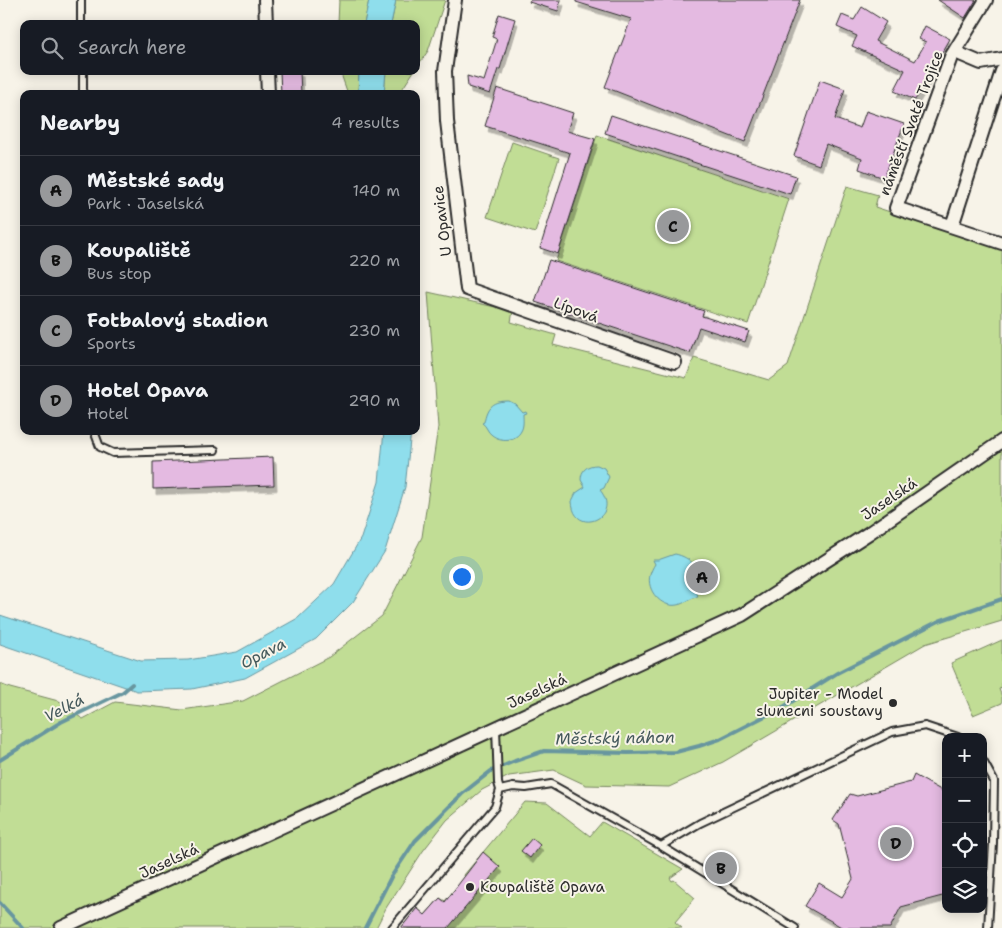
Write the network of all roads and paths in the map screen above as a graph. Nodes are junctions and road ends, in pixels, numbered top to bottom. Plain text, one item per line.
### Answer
1 (81, 0) edge
2 (265, 0) edge
3 (455, 0) edge
4 (986, 0) edge
5 (81, 20) edge
6 (266, 20) edge
7 (955, 52) junction
8 (1002, 59) edge
9 (1002, 71) edge
10 (83, 75) edge
11 (267, 75) edge
12 (84, 90) edge
13 (268, 90) edge
14 (952, 226) junction
15 (1002, 243) edge
16 (467, 289) joint
17 (675, 362) dead end
18 (96, 435) edge
19 (1002, 441) edge
20 (215, 450) dead end
21 (496, 728) junction
22 (946, 733) edge
23 (987, 768) edge
24 (500, 790) junction
25 (661, 846) junction
26 (61, 928) edge
27 (392, 928) edge
28 (795, 928) edge
29 (988, 928) edge

1 - 5 lane
2 - 6 street
3 - 16 street, U Opavice
4 - 7 street, náměstí Svaté Trojice
7 - 8 street
7 - 14 street, náměstí Svaté Trojice
9 - 14 street
10 - 12 lane
11 - 13 street
14 - 15 street, náměstí Svaté Trojice
16 - 17 street, Lípová
18 - 20 lane
19 - 21 street, Jaselská
21 - 24 lane
21 - 26 street, Jaselská
22 - 25 lane
23 - 29 lane
24 - 25 lane
24 - 27 lane
25 - 28 lane

